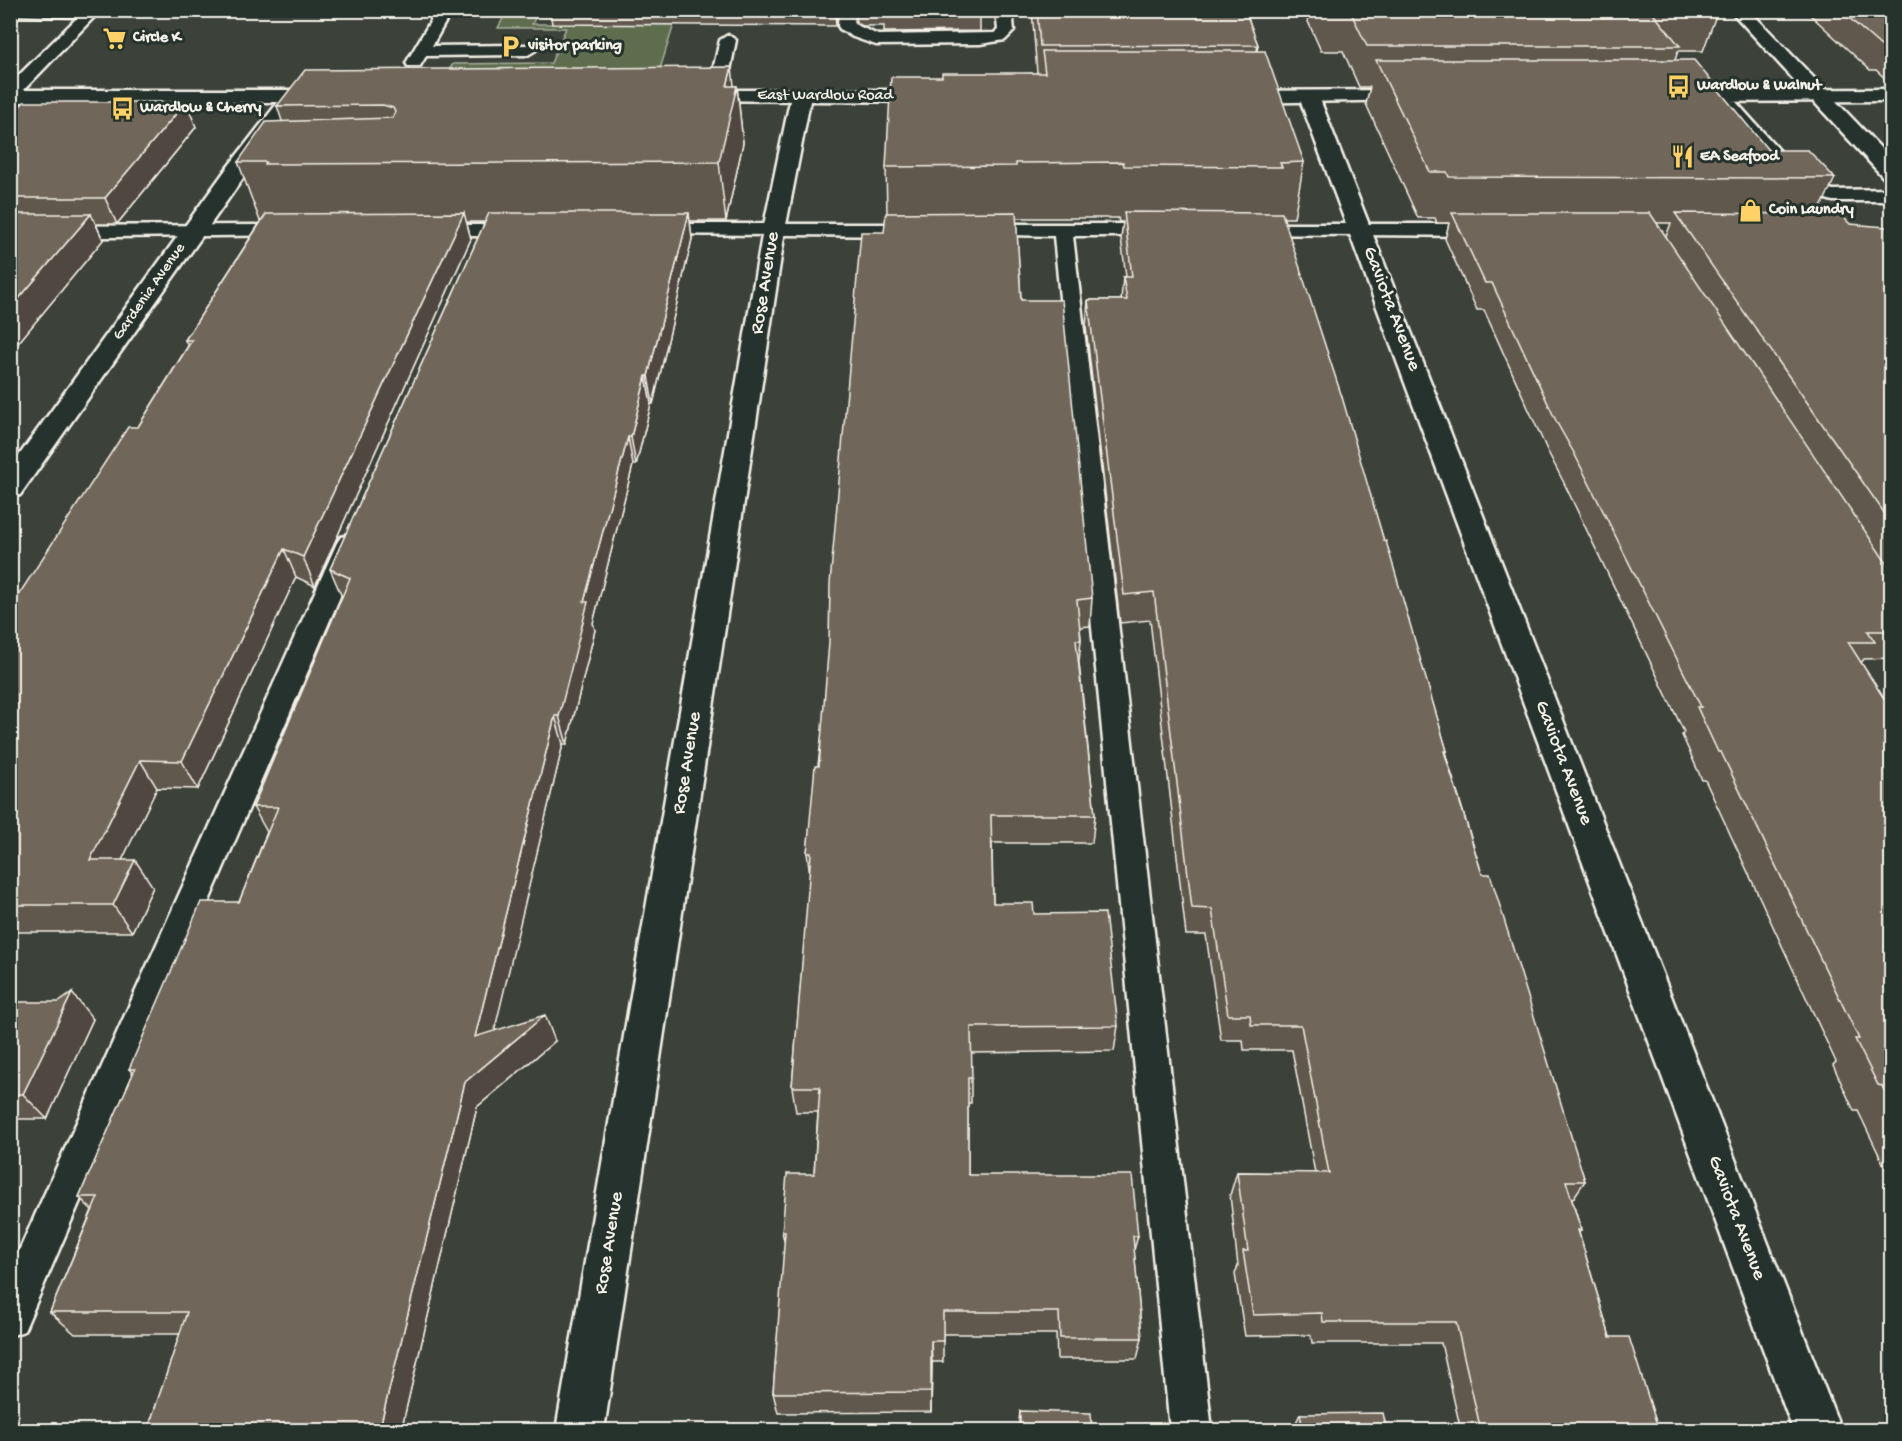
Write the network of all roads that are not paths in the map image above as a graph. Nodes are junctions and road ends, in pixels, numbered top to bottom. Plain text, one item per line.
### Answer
1 (15, 10) edge
2 (445, 10) edge
3 (848, 10) edge
4 (1004, 10) edge
5 (1739, 10) edge
6 (728, 40) dead end
7 (528, 50) dead end
8 (421, 51) junction
9 (406, 78) edge
10 (10, 95) edge
11 (42, 95) junction
12 (1721, 95) junction
13 (1820, 95) junction
14 (1892, 95) edge
15 (292, 96) junction
16 (350, 96) edge
17 (668, 96) edge
18 (716, 96) junction
19 (801, 96) junction
20 (954, 96) edge
21 (1427, 96) edge
22 (1662, 96) edge
23 (1215, 97) edge
24 (1309, 97) junction
25 (26, 111) edge
26 (1892, 173) edge
27 (1892, 195) edge
28 (631, 230) edge
29 (774, 230) junction
30 (1063, 230) junction
31 (1182, 230) edge
32 (1230, 230) edge
33 (1361, 230) junction
34 (1504, 230) edge
35 (193, 231) junction
36 (310, 231) edge
37 (416, 231) edge
38 (535, 231) edge
39 (10, 232) edge
40 (10, 489) edge
41 (362, 516) edge
42 (10, 1317) edge
43 (580, 1431) edge
44 (1191, 1431) edge
45 (1817, 1431) edge

1 - 10 lane
2 - 8 lane
3 - 4 lane
5 - 13 street
6 - 18 lane
7 - 8 lane
8 - 9 lane
10 - 11 street
11 - 15 street
11 - 25 lane
12 - 13 street
12 - 22 street
12 - 27 lane
13 - 14 street
13 - 26 street
15 - 16 street
15 - 35 street, Gardenia Avenue
17 - 18 street, East Wardlow Road
18 - 19 street, East Wardlow Road
19 - 20 street, East Wardlow Road
19 - 29 street, Rose Avenue
21 - 24 street
23 - 24 street
24 - 33 street, Gaviota Avenue
28 - 29 lane
29 - 30 lane
29 - 43 street, Rose Avenue
30 - 31 lane
30 - 44 lane
32 - 33 lane
33 - 34 lane
33 - 45 street, Gaviota Avenue
35 - 36 lane
35 - 39 lane
35 - 40 street, Gardenia Avenue
37 - 38 lane
41 - 42 lane

